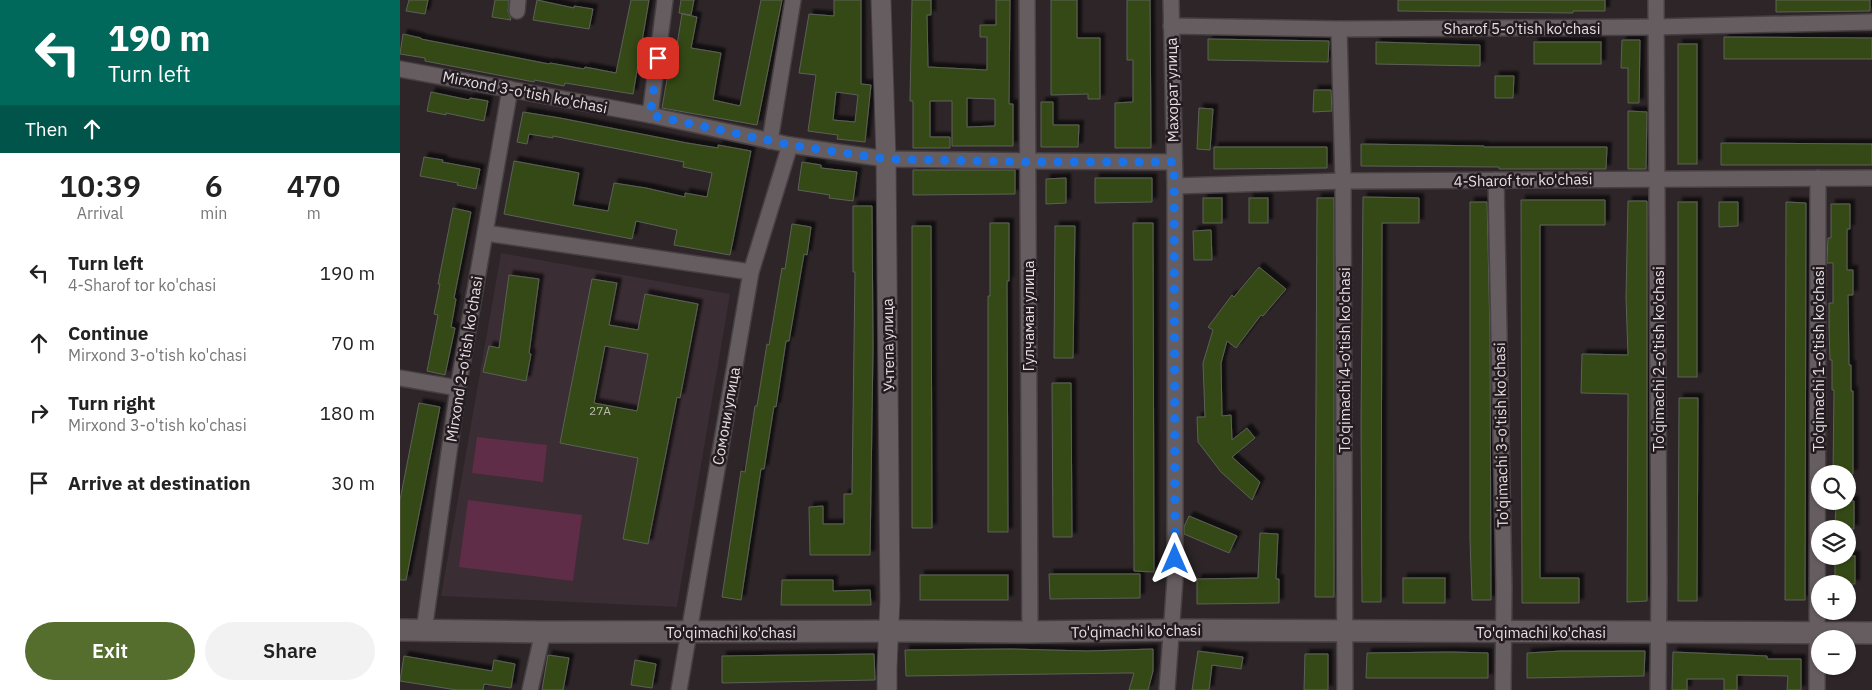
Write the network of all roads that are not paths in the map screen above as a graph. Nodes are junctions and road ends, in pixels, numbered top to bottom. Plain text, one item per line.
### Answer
1 (665, 0) edge
2 (793, 0) edge
3 (881, 0) edge
4 (1027, 0) edge
5 (1171, 0) edge
6 (1656, 0) edge
7 (1872, 22) edge
8 (1171, 26) junction
9 (1655, 27) junction
10 (1339, 30) junction
11 (400, 69) edge
12 (510, 89) junction
13 (650, 115) junction
14 (770, 141) junction
15 (790, 145) junction
16 (886, 159) junction
17 (1027, 162) junction
18 (1174, 162) junction
19 (1657, 178) junction
20 (1818, 178) junction
21 (1872, 178) edge
22 (1496, 180) junction
23 (1343, 181) junction
24 (1175, 186) junction
25 (485, 232) junction
26 (751, 272) junction
27 (400, 378) edge
28 (458, 388) junction
29 (400, 630) edge
30 (424, 630) junction
31 (1172, 630) junction
32 (1819, 630) edge
33 (889, 631) junction
34 (1504, 631) junction
35 (543, 632) junction
36 (689, 632) junction
37 (1030, 632) junction
38 (1345, 632) junction
39 (1659, 633) junction
40 (1811, 633) edge
41 (1856, 633) edge
42 (1872, 633) edge
43 (1818, 675) edge
44 (530, 690) edge
45 (679, 690) edge
46 (888, 690) edge
47 (1167, 690) edge
48 (1345, 690) edge
49 (1503, 690) edge
50 (1658, 690) edge
51 (1817, 690) edge

1 - 13 street
2 - 14 street
3 - 16 street, Учтепа улица
4 - 17 street, Гулчаман улица
5 - 8 street, Махорат улица
6 - 9 street, To'qimachi 2-o'tish ko'chasi
7 - 9 street, Sharof 5-o'tish ko'chasi
8 - 10 street, Sharof 5-o'tish ko'chasi
8 - 18 street, Махорат улица
9 - 10 street, Sharof 5-o'tish ko'chasi
9 - 19 street, To'qimachi 2-o'tish ko'chasi
10 - 23 street, To'qimachi 4-o'tish ko'chasi
11 - 12 street, Mirxond 3-o'tish ko'chasi
12 - 13 street, Mirxond 3-o'tish ko'chasi
12 - 25 street, Mirxond 2-o'tish ko'chasi
13 - 14 street, Mirxond 3-o'tish ko'chasi
14 - 15 street, Mirxond 3-o'tish ko'chasi
15 - 16 street, Mirxond 3-o'tish ko'chasi
15 - 26 street, Сомони улица
16 - 17 street, Mirxond 3-o'tish ko'chasi
16 - 33 street, Учтепа улица
17 - 18 street
17 - 37 street, Гулчаман улица
18 - 24 street, Махорат улица
19 - 20 street, 4-Sharof tor ko'chasi
19 - 22 street, 4-Sharof tor ko'chasi
19 - 39 street, To'qimachi 2-o'tish ko'chasi
20 - 21 street, 4-Sharof tor ko'chasi
20 - 32 street, To'qimachi 1-o'tish ko'chasi
22 - 23 street, 4-Sharof tor ko'chasi
22 - 34 street, To'qimachi 3-o'tish ko'chasi
23 - 24 street, 4-Sharof tor ko'chasi
23 - 38 street, To'qimachi 4-o'tish ko'chasi
24 - 31 street, Махорат улица
25 - 26 street
25 - 28 street, Mirxond 2-o'tish ko'chasi
26 - 36 street, Сомони улица
27 - 28 street
28 - 30 street, Mirxond 2-o'tish ko'chasi
29 - 30 main road, To'qimachi ko'chasi
30 - 35 main road, To'qimachi ko'chasi
31 - 37 main road, To'qimachi ko'chasi
31 - 38 main road, To'qimachi ko'chasi
31 - 47 street, Махорат улица
33 - 36 main road, To'qimachi ko'chasi
33 - 37 main road, To'qimachi ko'chasi
33 - 46 street, Учтепа улица
34 - 38 main road, To'qimachi ko'chasi
34 - 39 main road, To'qimachi ko'chasi
34 - 49 street, To'qimachi 3-o'tish ko'chasi
35 - 36 main road, To'qimachi ko'chasi
35 - 44 street
36 - 45 street, Сомони улица
38 - 48 street, To'qimachi 4-o'tish ko'chasi
39 - 40 main road, To'qimachi ko'chasi
39 - 50 street, To'qimachi 2-o'tish ko'chasi
41 - 42 main road, To'qimachi ko'chasi
43 - 51 street, To'qimachi 1-o'tish ko'chasi

